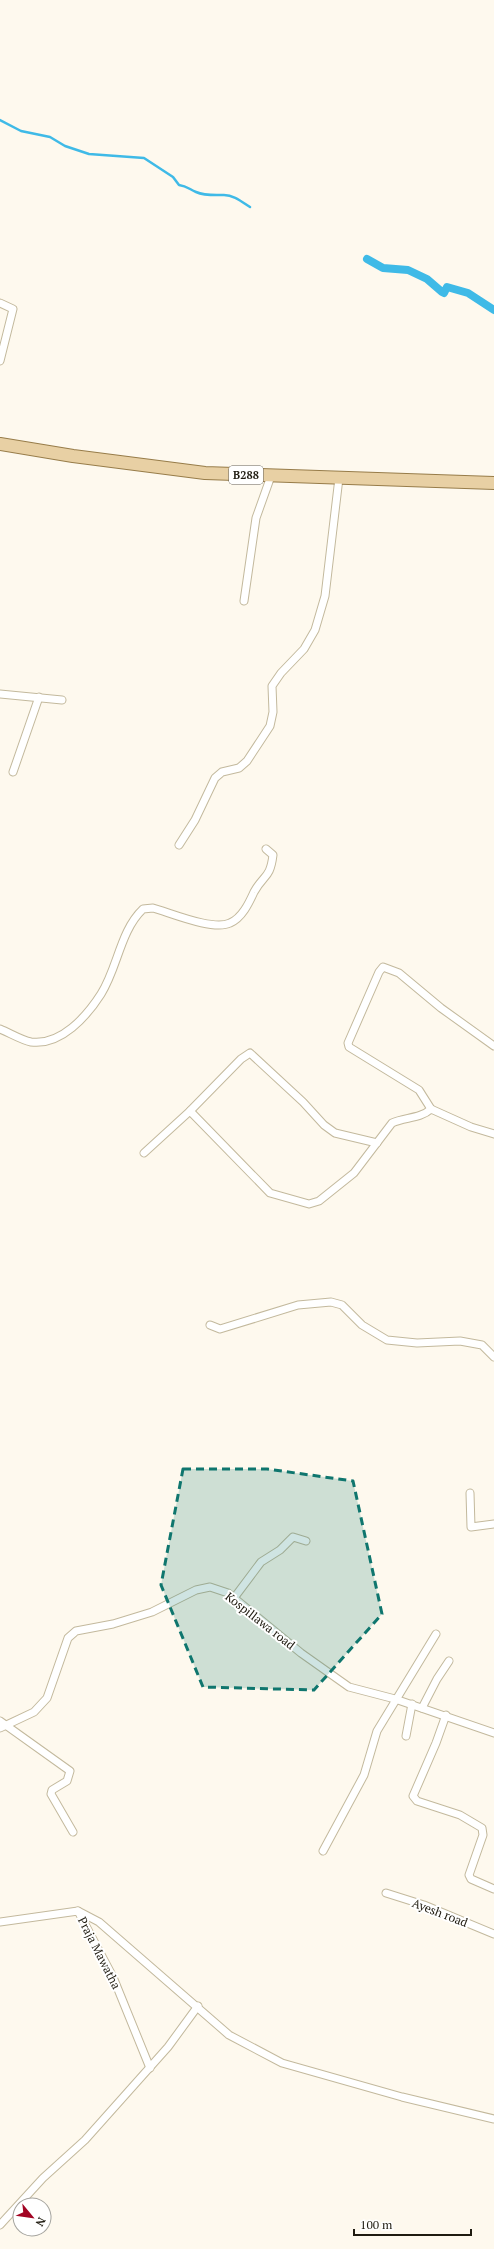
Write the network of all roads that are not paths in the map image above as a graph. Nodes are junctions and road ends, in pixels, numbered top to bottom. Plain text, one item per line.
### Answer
1 (0, 303) edge
2 (0, 361) edge
3 (0, 444) edge
4 (271, 476) junction
5 (339, 478) junction
6 (494, 483) edge
7 (244, 601) dead end
8 (0, 694) edge
9 (39, 697) junction
10 (62, 700) dead end
11 (13, 772) dead end
12 (179, 845) dead end
13 (266, 849) dead end
14 (0, 1029) edge
15 (494, 1046) edge
16 (431, 1110) junction
17 (190, 1111) junction
18 (494, 1134) edge
19 (377, 1143) junction
20 (144, 1153) dead end
21 (210, 1326) dead end
22 (494, 1357) edge
23 (470, 1493) dead end
24 (494, 1524) edge
25 (306, 1541) dead end
26 (234, 1598) junction
27 (436, 1634) dead end
28 (449, 1662) dead end
29 (395, 1699) junction
30 (412, 1704) junction
31 (422, 1708) junction
32 (446, 1715) junction
33 (0, 1721) edge
34 (3, 1727) edge
35 (494, 1733) edge
36 (406, 1736) dead end
37 (73, 1832) dead end
38 (323, 1851) dead end
39 (494, 1889) edge
40 (386, 1893) dead end
41 (78, 1911) junction
42 (0, 1922) edge
43 (494, 1934) edge
44 (198, 2006) junction
45 (150, 2068) junction
46 (494, 2119) edge
47 (0, 2225) edge

1 - 2 street
3 - 4 main road, B288
4 - 5 main road, B288
4 - 7 street
5 - 6 main road, B288
5 - 12 street
8 - 9 street
9 - 10 street
9 - 11 street
13 - 14 street
15 - 16 street
16 - 18 street
16 - 19 street
17 - 19 street
17 - 19 street
17 - 20 street
21 - 22 street
23 - 24 street
25 - 26 street
26 - 29 street, Kospillawa road
26 - 34 street, Kospillawa road
27 - 29 street
28 - 31 street
29 - 30 street, Kospillawa road
29 - 38 street
30 - 31 street, Kospillawa road
30 - 36 street
31 - 32 street, Kospillawa road
32 - 35 street, Kospillawa road
32 - 39 street
33 - 34 street
34 - 37 street
40 - 43 street, Ayesh road
41 - 42 street, Praja Mawatha
41 - 44 street
41 - 45 street, Praja Mawatha
44 - 45 street
44 - 46 street
45 - 47 street

